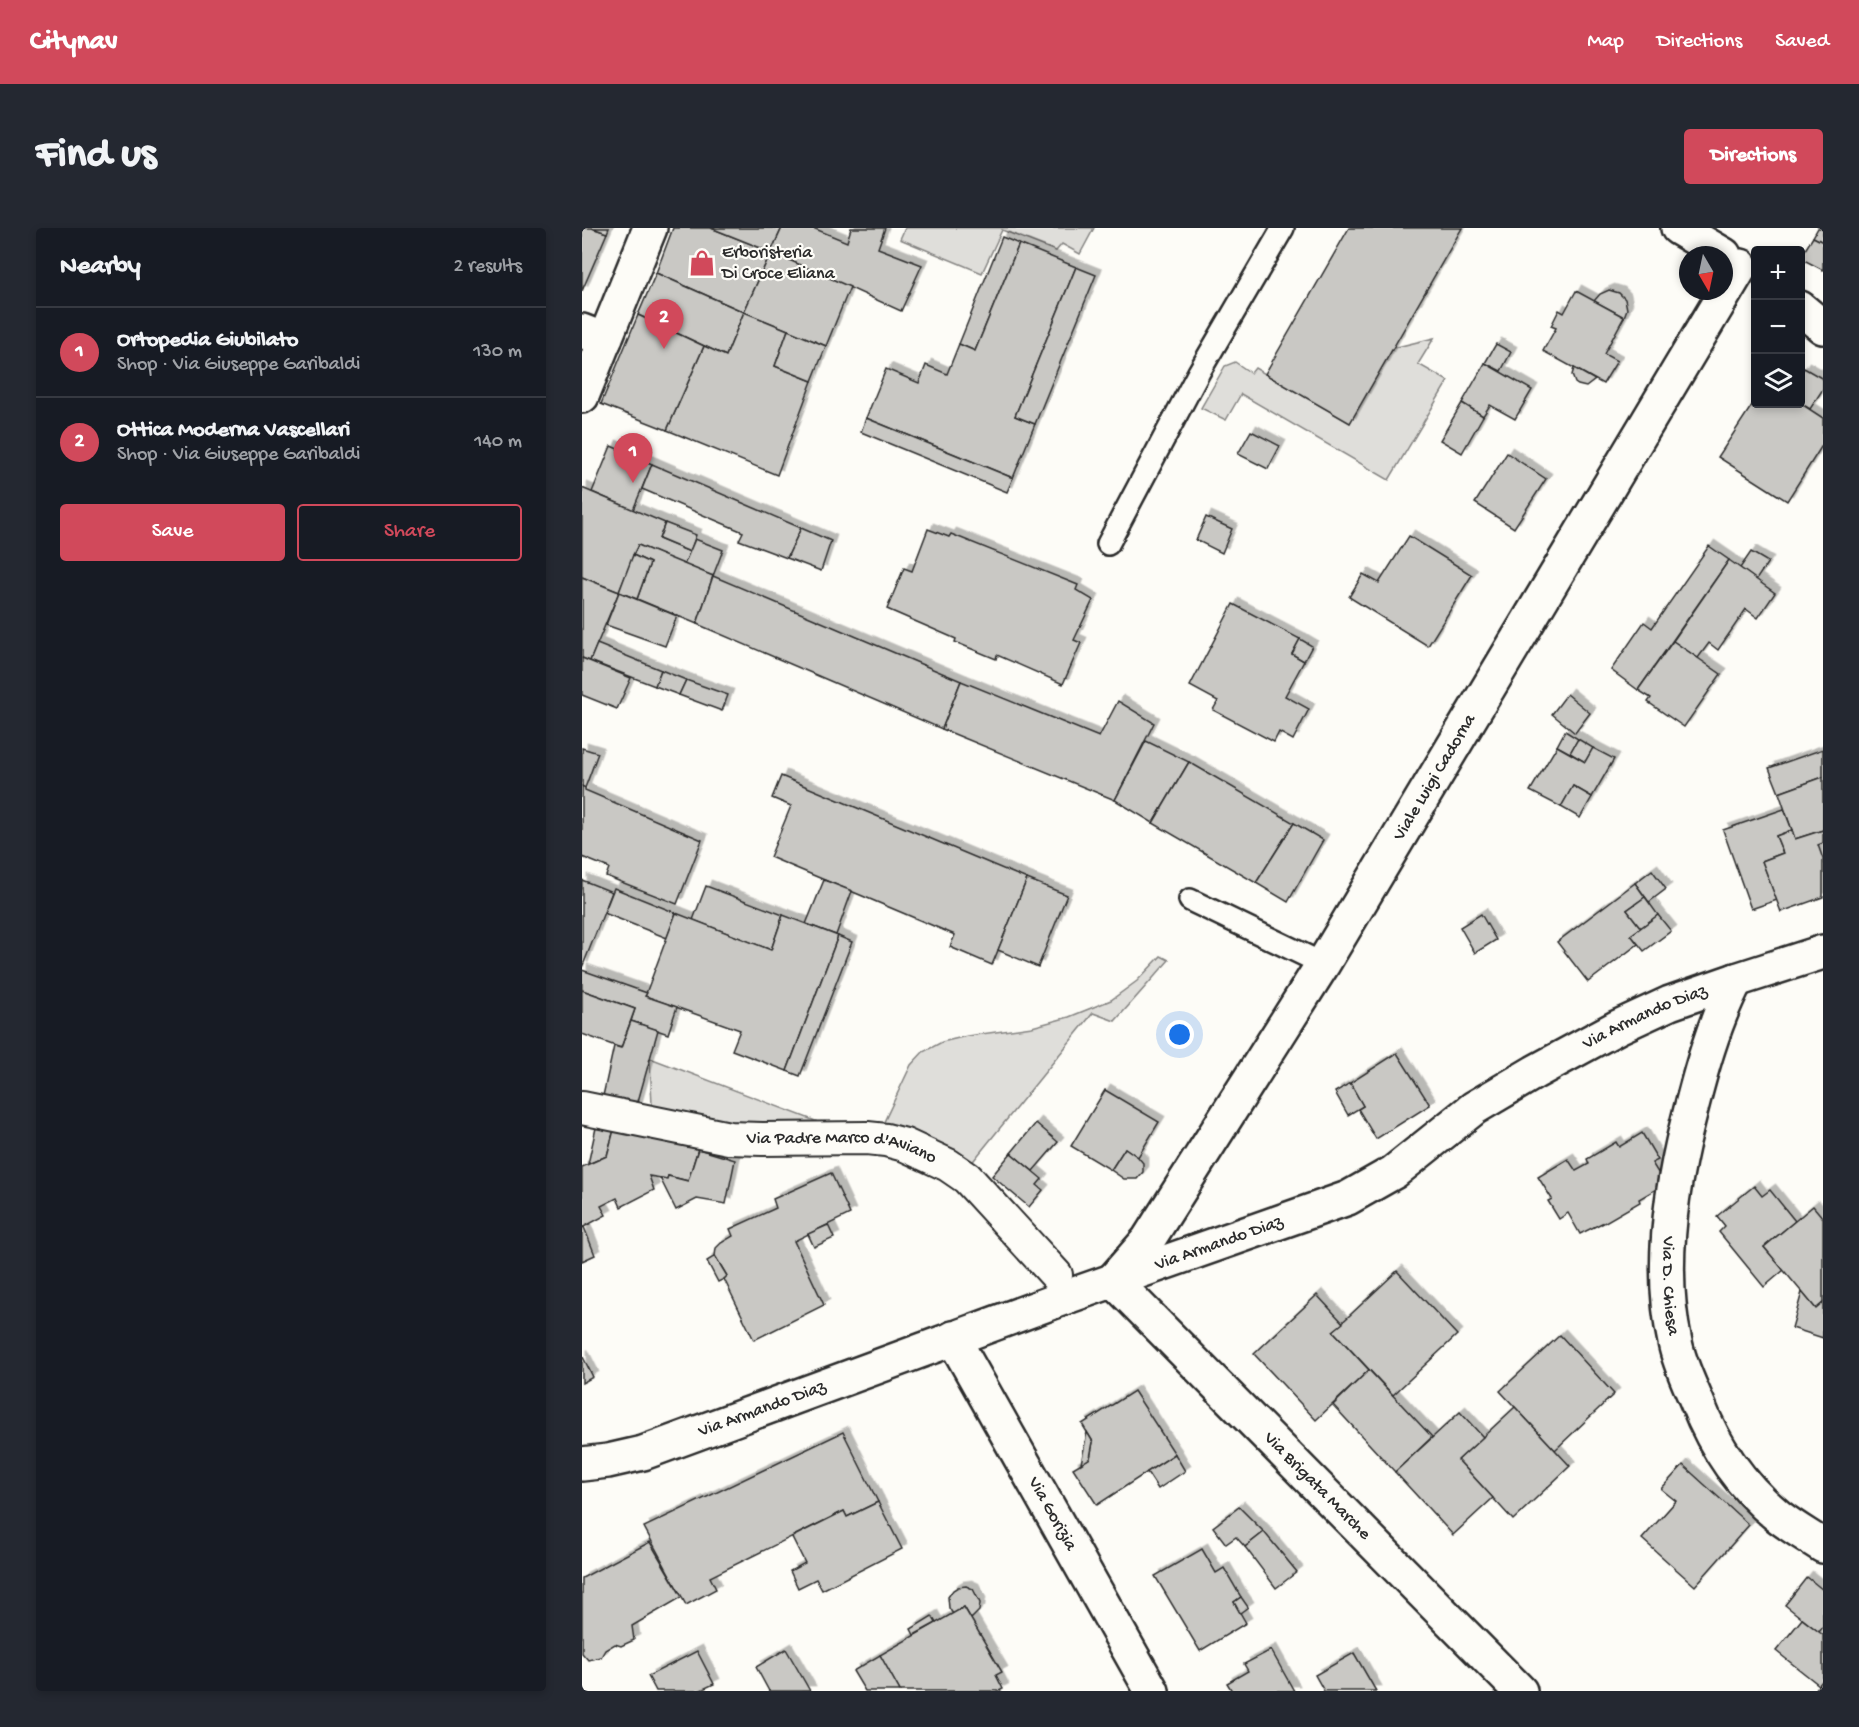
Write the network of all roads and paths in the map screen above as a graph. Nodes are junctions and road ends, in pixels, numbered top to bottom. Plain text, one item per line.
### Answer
1 (650, 228) edge
2 (1283, 228) edge
3 (1678, 228) edge
4 (1736, 263) edge
5 (1805, 312) edge
6 (1823, 327) edge
7 (593, 335) edge
8 (582, 396) edge
9 (1108, 544) dead end
10 (1190, 900) dead end
11 (1823, 952) edge
12 (1323, 964) junction
13 (1736, 980) junction
14 (582, 1108) edge
15 (1056, 1275) dead end
16 (1113, 1280) junction
17 (953, 1338) junction
18 (582, 1464) edge
19 (1823, 1546) edge
20 (1152, 1691) edge
21 (1520, 1691) edge

1 - 7 street
2 - 9 lane
3 - 4 street
4 - 12 street, Viale Luigi Cadorna
5 - 6 street
7 - 8 street
10 - 12 lane
11 - 13 street, Via Armando Diaz
12 - 16 street, Viale Luigi Cadorna
13 - 16 street, Via Armando Diaz
13 - 19 street, Via D. Chiesa
14 - 15 street, Via Padre Marco d'Aviano
16 - 17 street, Via Armando Diaz
16 - 21 street, Via Brigata Marche
17 - 18 street, Via Armando Diaz
17 - 20 street, Via Gorizia

